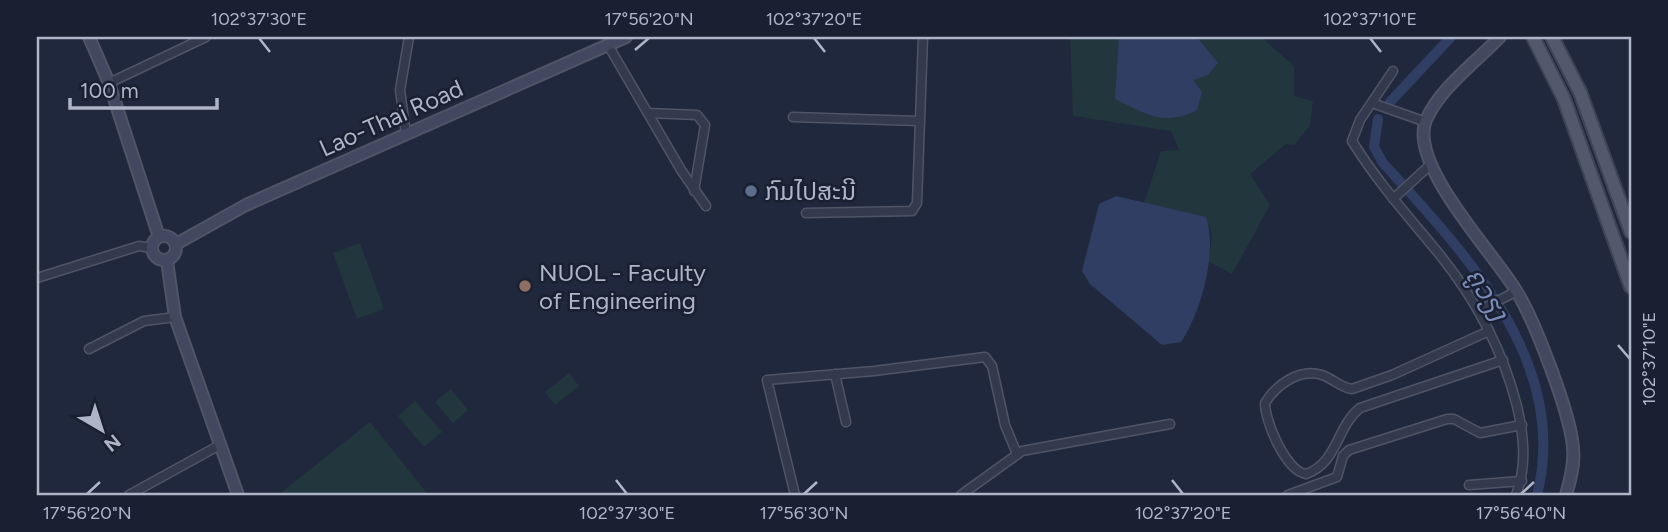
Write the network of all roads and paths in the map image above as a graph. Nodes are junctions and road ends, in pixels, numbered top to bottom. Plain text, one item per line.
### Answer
1 (89, 37) edge
2 (206, 37) edge
3 (409, 37) edge
4 (626, 37) edge
5 (923, 37) edge
6 (1500, 37) edge
7 (1534, 37) edge
8 (1552, 37) edge
9 (608, 46) junction
10 (1393, 71) dead end
11 (109, 83) junction
12 (1372, 103) junction
13 (648, 114) junction
14 (793, 117) dead end
15 (918, 121) junction
16 (1426, 122) junction
17 (406, 134) junction
18 (1426, 168) junction
19 (694, 191) junction
20 (1396, 197) junction
21 (706, 206) dead end
22 (806, 213) dead end
23 (1631, 232) edge
24 (159, 237) junction
25 (176, 244) junction
26 (152, 248) junction
27 (167, 261) junction
28 (37, 278) edge
29 (1631, 287) edge
30 (1517, 290) junction
31 (1480, 310) junction
32 (175, 317) junction
33 (1489, 331) junction
34 (89, 349) dead end
35 (1503, 360) junction
36 (835, 374) junction
37 (846, 422) dead end
38 (1170, 424) dead end
39 (1521, 425) junction
40 (218, 446) junction
41 (1017, 454) junction
42 (1522, 481) junction
43 (1469, 485) dead end
44 (129, 495) edge
45 (238, 495) edge
46 (795, 495) edge
47 (961, 495) edge
48 (1287, 495) edge
49 (1516, 495) edge
50 (1566, 495) edge

1 - 11 street
2 - 11 street
3 - 17 street
4 - 9 street, Lao-Thai Road
5 - 15 street
6 - 16 street
7 - 29 main road
8 - 23 main road
9 - 13 street
9 - 17 street, Lao-Thai Road
10 - 12 street
11 - 24 street
12 - 16 street
12 - 20 street
13 - 19 street
13 - 19 street
14 - 15 street
15 - 22 street
16 - 18 street
17 - 25 street, Lao-Thai Road
18 - 20 street
18 - 30 street
19 - 21 street
20 - 31 street
24 - 25 street
24 - 26 street
25 - 27 street
26 - 27 street
26 - 28 street
27 - 32 street
30 - 31 street
30 - 50 street
31 - 33 street
32 - 34 street
32 - 40 street
33 - 35 street
33 - 35 street
35 - 39 street
36 - 37 street
36 - 41 street
36 - 46 street
38 - 41 street
39 - 42 street
39 - 48 street
40 - 44 street
40 - 45 street
41 - 47 street
42 - 43 street
42 - 49 street

